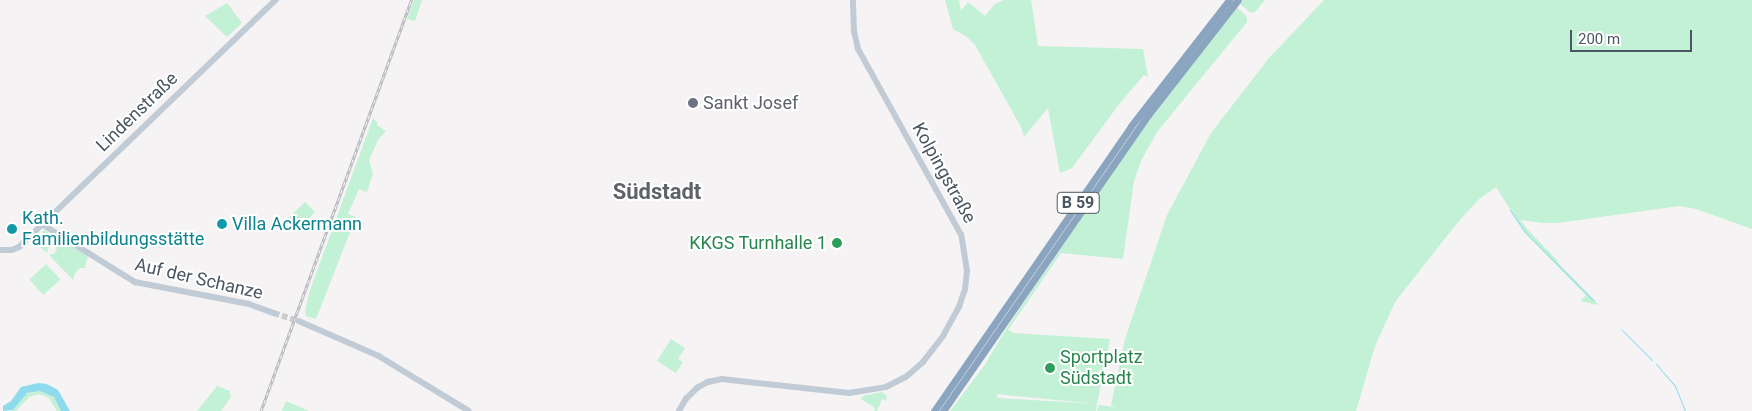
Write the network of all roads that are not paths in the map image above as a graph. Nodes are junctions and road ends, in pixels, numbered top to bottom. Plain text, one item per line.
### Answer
1 (276, 0) edge
2 (853, 0) edge
3 (1229, 0) edge
4 (1238, 0) edge
5 (42, 224) junction
6 (0, 250) edge
7 (274, 312) tunnel mouth
8 (299, 321) tunnel mouth
9 (469, 411) edge
10 (679, 411) edge
11 (934, 411) edge
12 (943, 411) edge

1 - 5 main road, Lindenstraße
2 - 10 main road, Kolpingstraße
3 - 11 highway, B 59
4 - 12 highway, B 59
5 - 6 main road, Lindenstraße
5 - 7 main road, Auf der Schanze
8 - 9 main road

